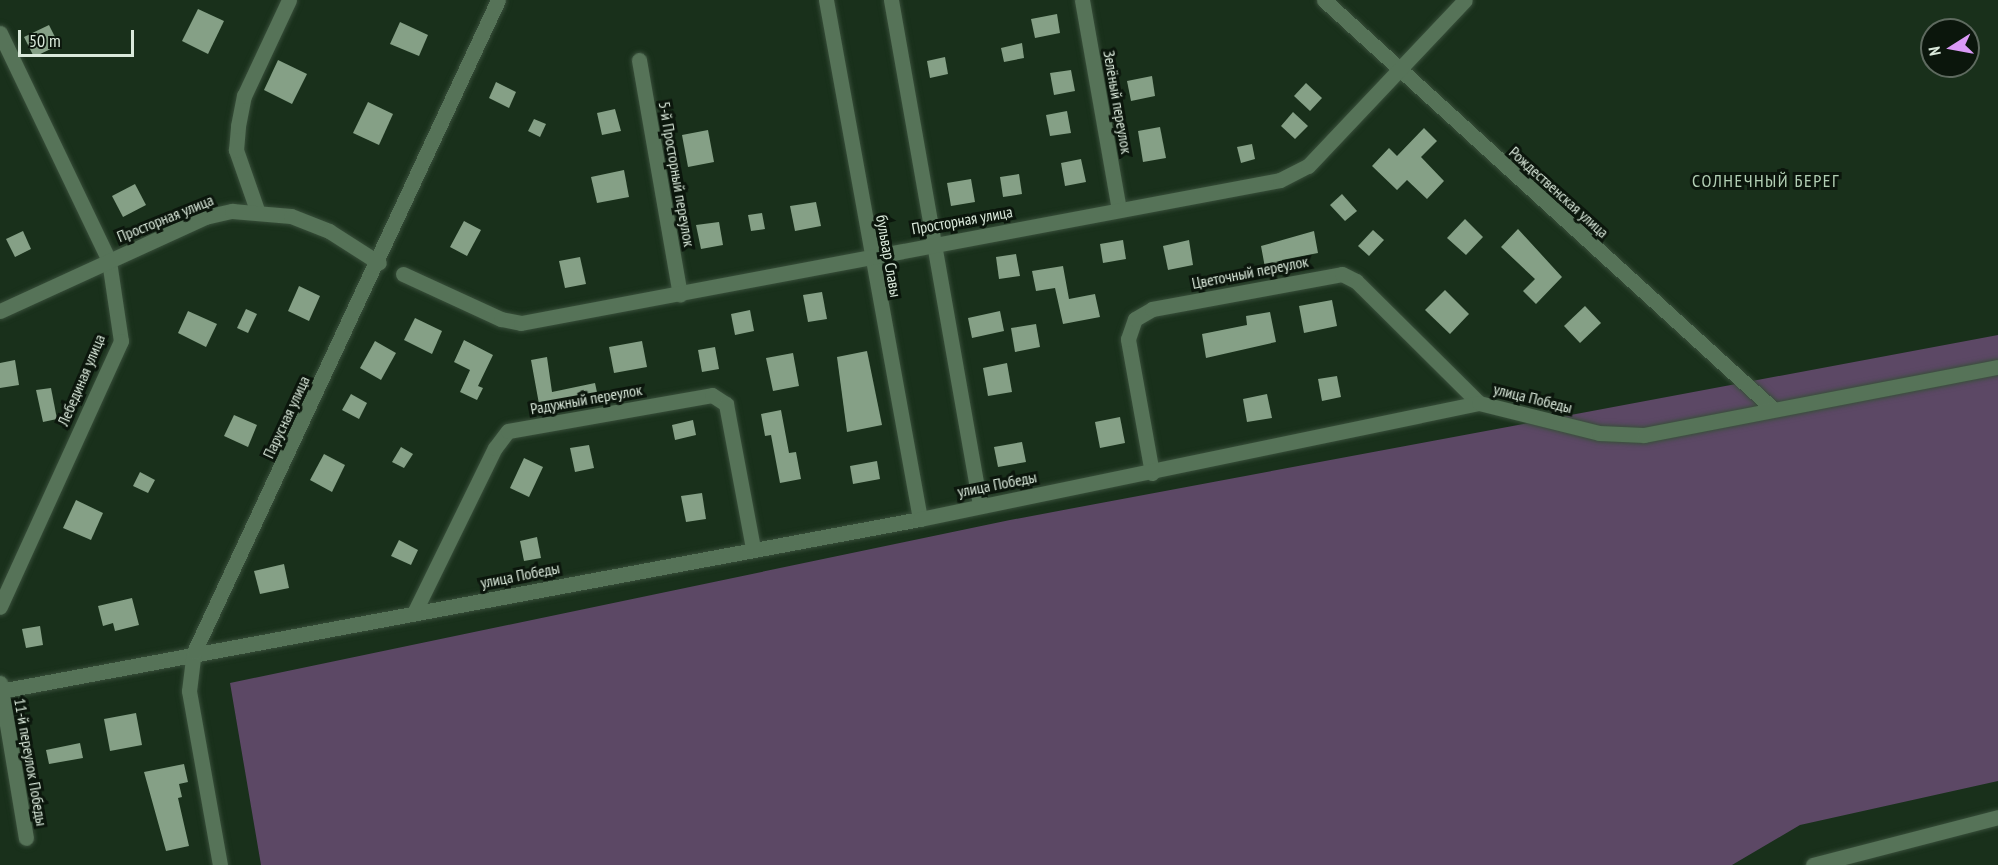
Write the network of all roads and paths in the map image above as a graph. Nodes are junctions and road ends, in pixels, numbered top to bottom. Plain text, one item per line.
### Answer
1 (289, 0) edge
2 (498, 0) edge
3 (826, 0) edge
4 (891, 0) edge
5 (1082, 0) edge
6 (1324, 0) edge
7 (1465, 0) edge
8 (0, 33) edge
9 (639, 60) dead end
10 (1398, 71) junction
11 (257, 210) junction
12 (1119, 210) junction
13 (933, 244) junction
14 (870, 256) junction
15 (109, 261) junction
16 (379, 263) junction
17 (403, 274) dead end
18 (680, 294) junction
19 (0, 311) edge
20 (1998, 367) edge
21 (1479, 403) junction
22 (1772, 408) junction
23 (1152, 472) junction
24 (980, 505) junction
25 (920, 519) junction
26 (753, 548) junction
27 (0, 607) edge
28 (414, 613) junction
29 (194, 652) junction
30 (0, 688) edge
31 (1998, 817) edge
32 (26, 838) dead end
33 (220, 865) edge
34 (1813, 865) edge

1 - 11 street
2 - 16 street, Парусная улица
3 - 14 street, бульвар Славы
4 - 13 street
5 - 12 street, Зелёный переулок
6 - 10 street, Рождественская улица
7 - 10 street, Просторная улица
8 - 15 street, Лебединая улица
9 - 18 street, 5-й Просторный переулок
10 - 12 street, Просторная улица
10 - 22 street, Рождественская улица
11 - 15 street, Просторная улица
11 - 16 street, Просторная улица
12 - 13 street, Просторная улица
13 - 14 street, Просторная улица
13 - 24 street
14 - 18 street, Просторная улица
14 - 25 street, бульвар Славы
15 - 19 street, Просторная улица
15 - 27 street, Лебединая улица
16 - 29 street, Парусная улица
17 - 18 street, Просторная улица
20 - 22 street, улица Победы
21 - 22 street, улица Победы
21 - 23 street, улица Победы
21 - 23 street, Цветочный переулок
23 - 24 street, улица Победы
24 - 25 street, улица Победы
25 - 26 street, улица Победы
26 - 28 street, улица Победы
26 - 28 street, Радужный переулок
28 - 29 street, улица Победы
29 - 30 street, улица Победы
29 - 33 street, Парусная улица
30 - 32 street, 11-й переулок Победы
31 - 34 street

